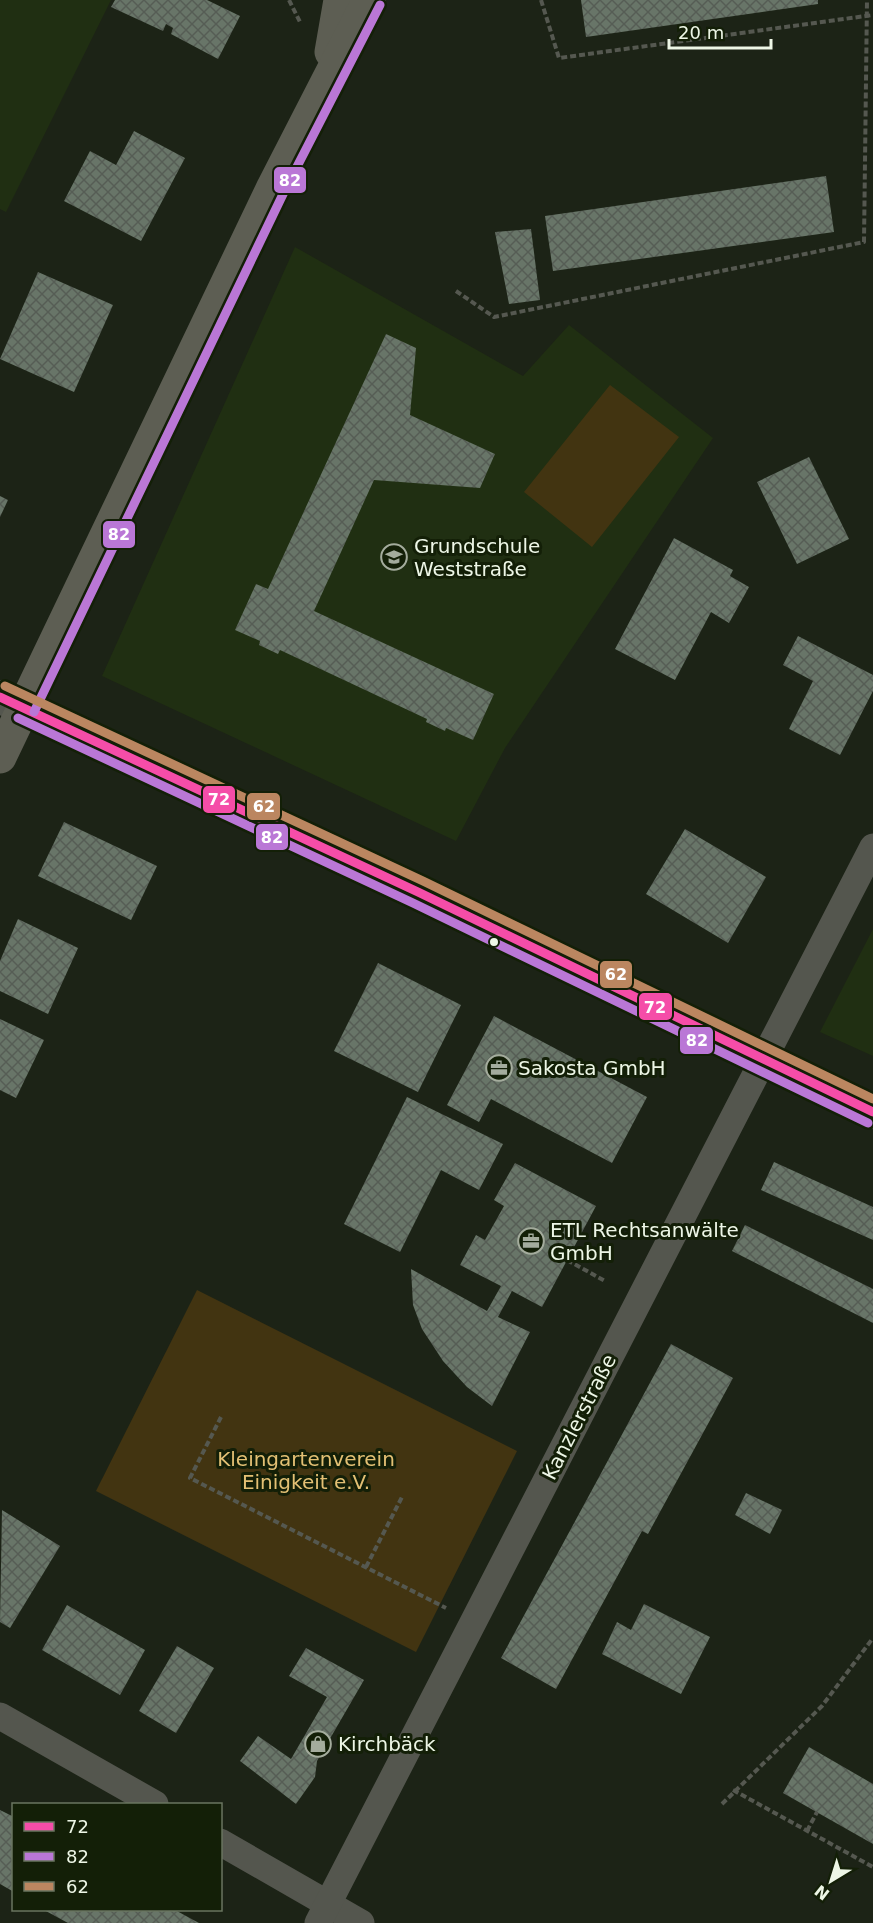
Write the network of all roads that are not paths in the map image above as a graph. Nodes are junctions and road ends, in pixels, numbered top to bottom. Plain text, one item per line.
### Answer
1 (340, 0) edge
2 (369, 0) edge
3 (327, 77) junction
4 (11, 702) edge
5 (0, 757) edge
6 (873, 848) edge
7 (763, 1061) junction
8 (873, 1112) edge
9 (0, 1716) edge
10 (152, 1803) edge
11 (222, 1843) edge
12 (323, 1913) edge
13 (361, 1923) edge

1 - 3 main road
2 - 3 main road
3 - 4 main road
4 - 5 main road
4 - 7 street
6 - 7 street, Kanzlerstraße
7 - 8 street
7 - 12 street, Kanzlerstraße
9 - 10 street
11 - 12 street
12 - 13 street

